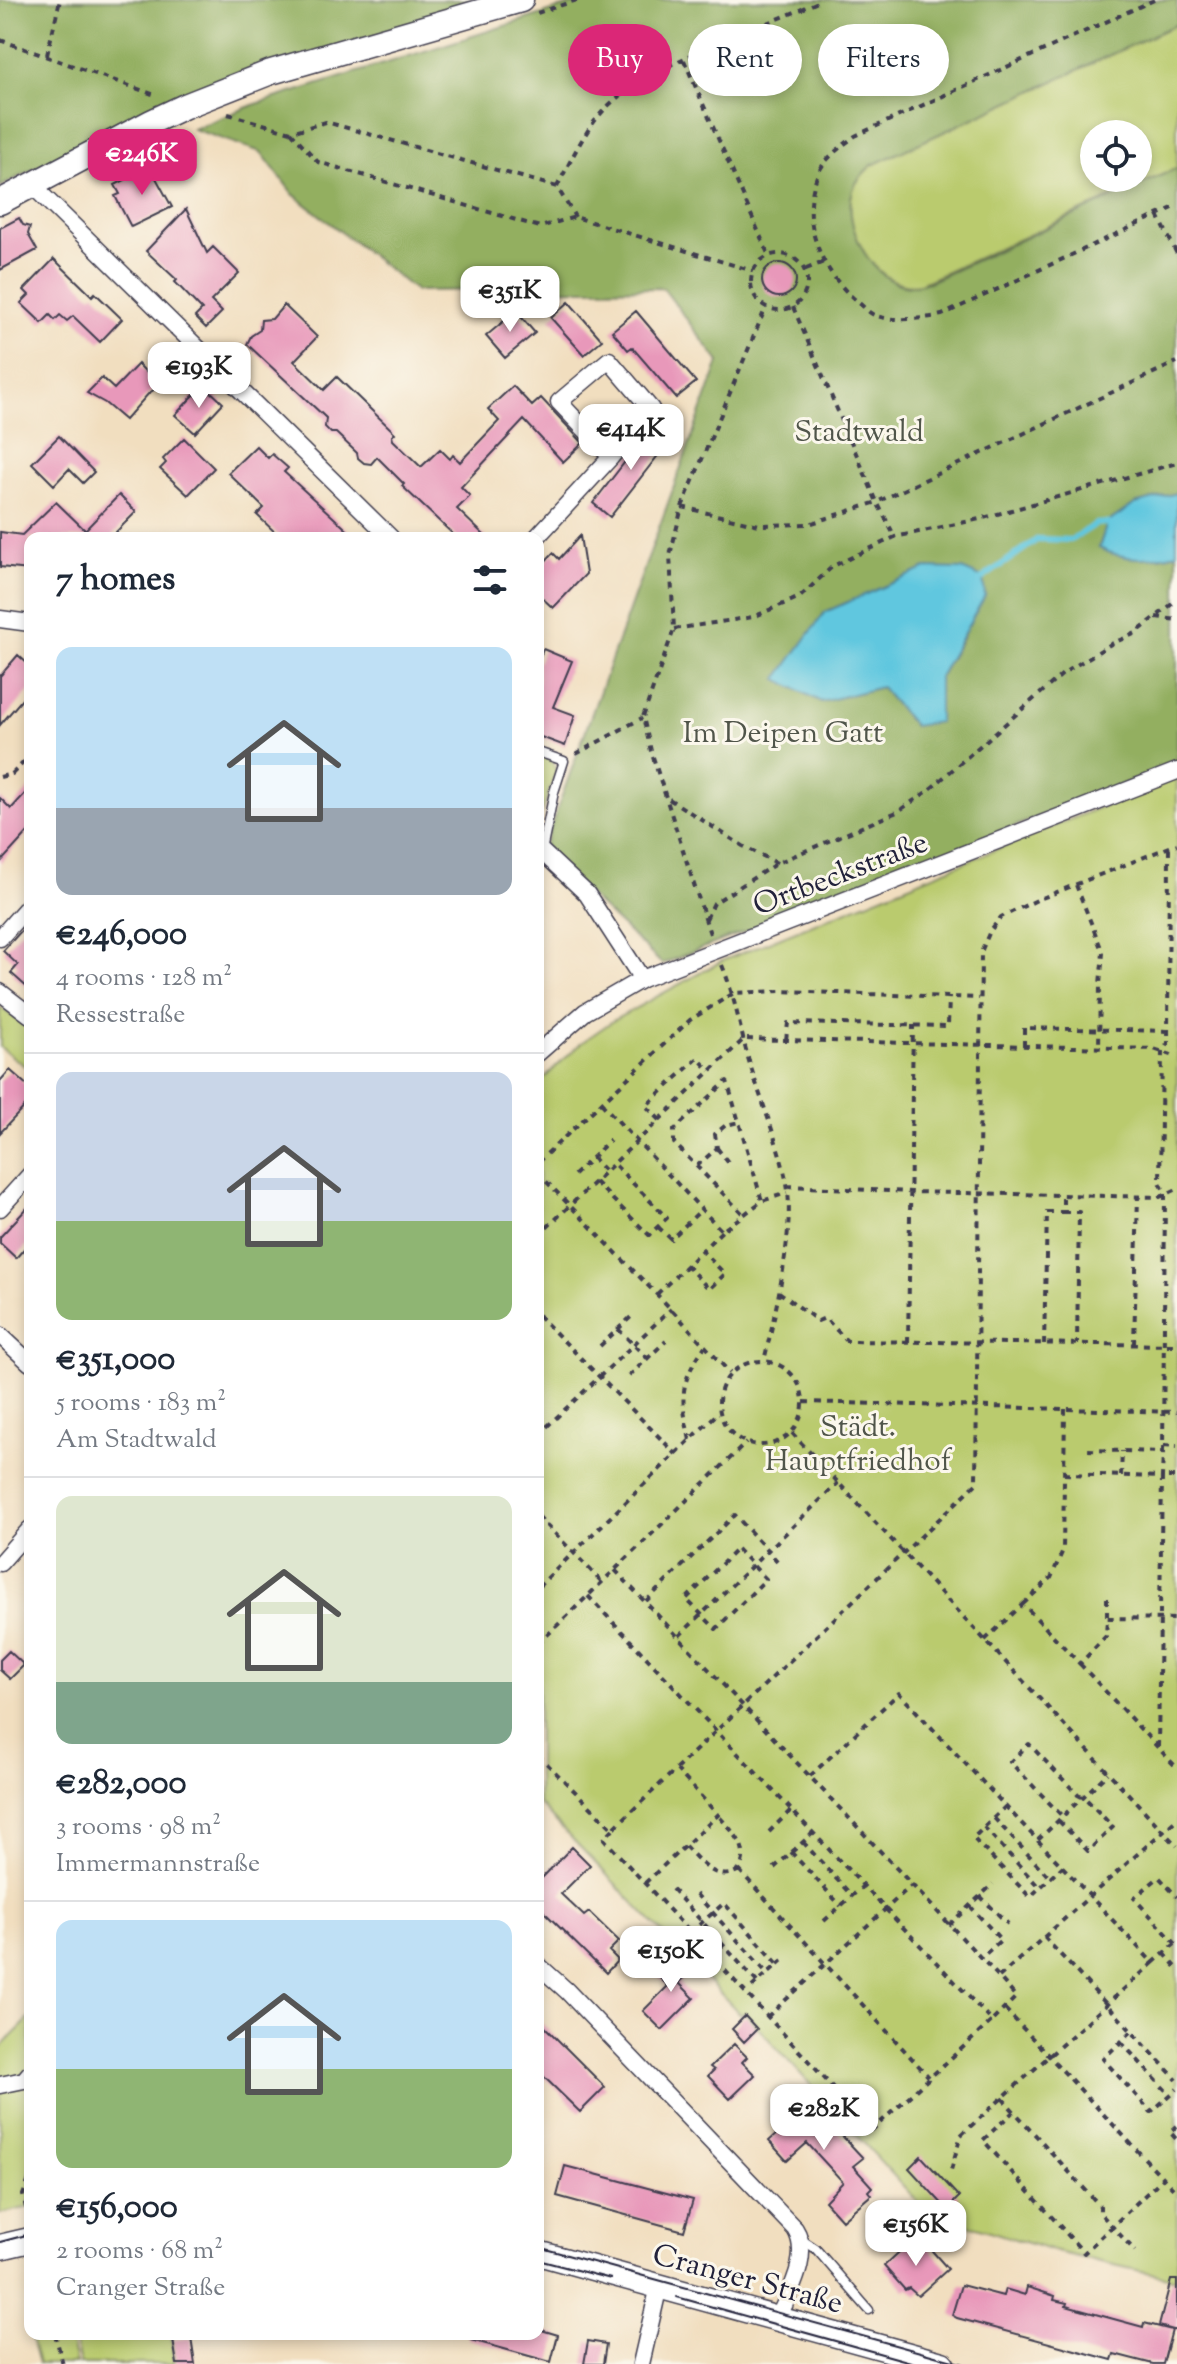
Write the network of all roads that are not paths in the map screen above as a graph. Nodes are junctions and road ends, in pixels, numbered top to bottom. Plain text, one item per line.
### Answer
1 (527, 7) edge
2 (33, 186) junction
3 (0, 202) edge
4 (611, 457) junction
5 (385, 532) edge
6 (542, 532) edge
7 (0, 619) edge
8 (24, 622) edge
9 (544, 754) edge
10 (1177, 771) edge
11 (544, 833) edge
12 (544, 854) edge
13 (24, 911) edge
14 (0, 938) edge
15 (642, 979) junction
16 (0, 992) edge
17 (24, 1010) edge
18 (544, 1048) edge
19 (24, 1182) edge
20 (0, 1208) edge
21 (0, 1335) edge
22 (24, 1357) edge
23 (24, 1536) edge
24 (0, 1563) edge
25 (544, 1971) edge
26 (24, 2080) edge
27 (0, 2085) edge
28 (801, 2239) junction
29 (24, 2241) edge
30 (0, 2247) edge
31 (544, 2255) edge
32 (659, 2286) junction
33 (869, 2310) dead end
34 (778, 2319) junction
35 (641, 2364) edge
36 (942, 2364) edge

1 - 2 main road
2 - 3 main road
2 - 5 street
4 - 4 street
4 - 6 street
7 - 8 street
9 - 11 lane
10 - 15 street, Ortbeckstraße
12 - 15 street
13 - 14 street
15 - 18 street, Ortbeckstraße
16 - 17 street
19 - 20 street
21 - 22 street
23 - 24 street
25 - 28 street
26 - 27 street
28 - 33 lane
28 - 34 street
29 - 30 main road
31 - 32 main road, Cranger Straße
32 - 34 main road, Cranger Straße
32 - 35 street
34 - 36 main road, Cranger Straße

